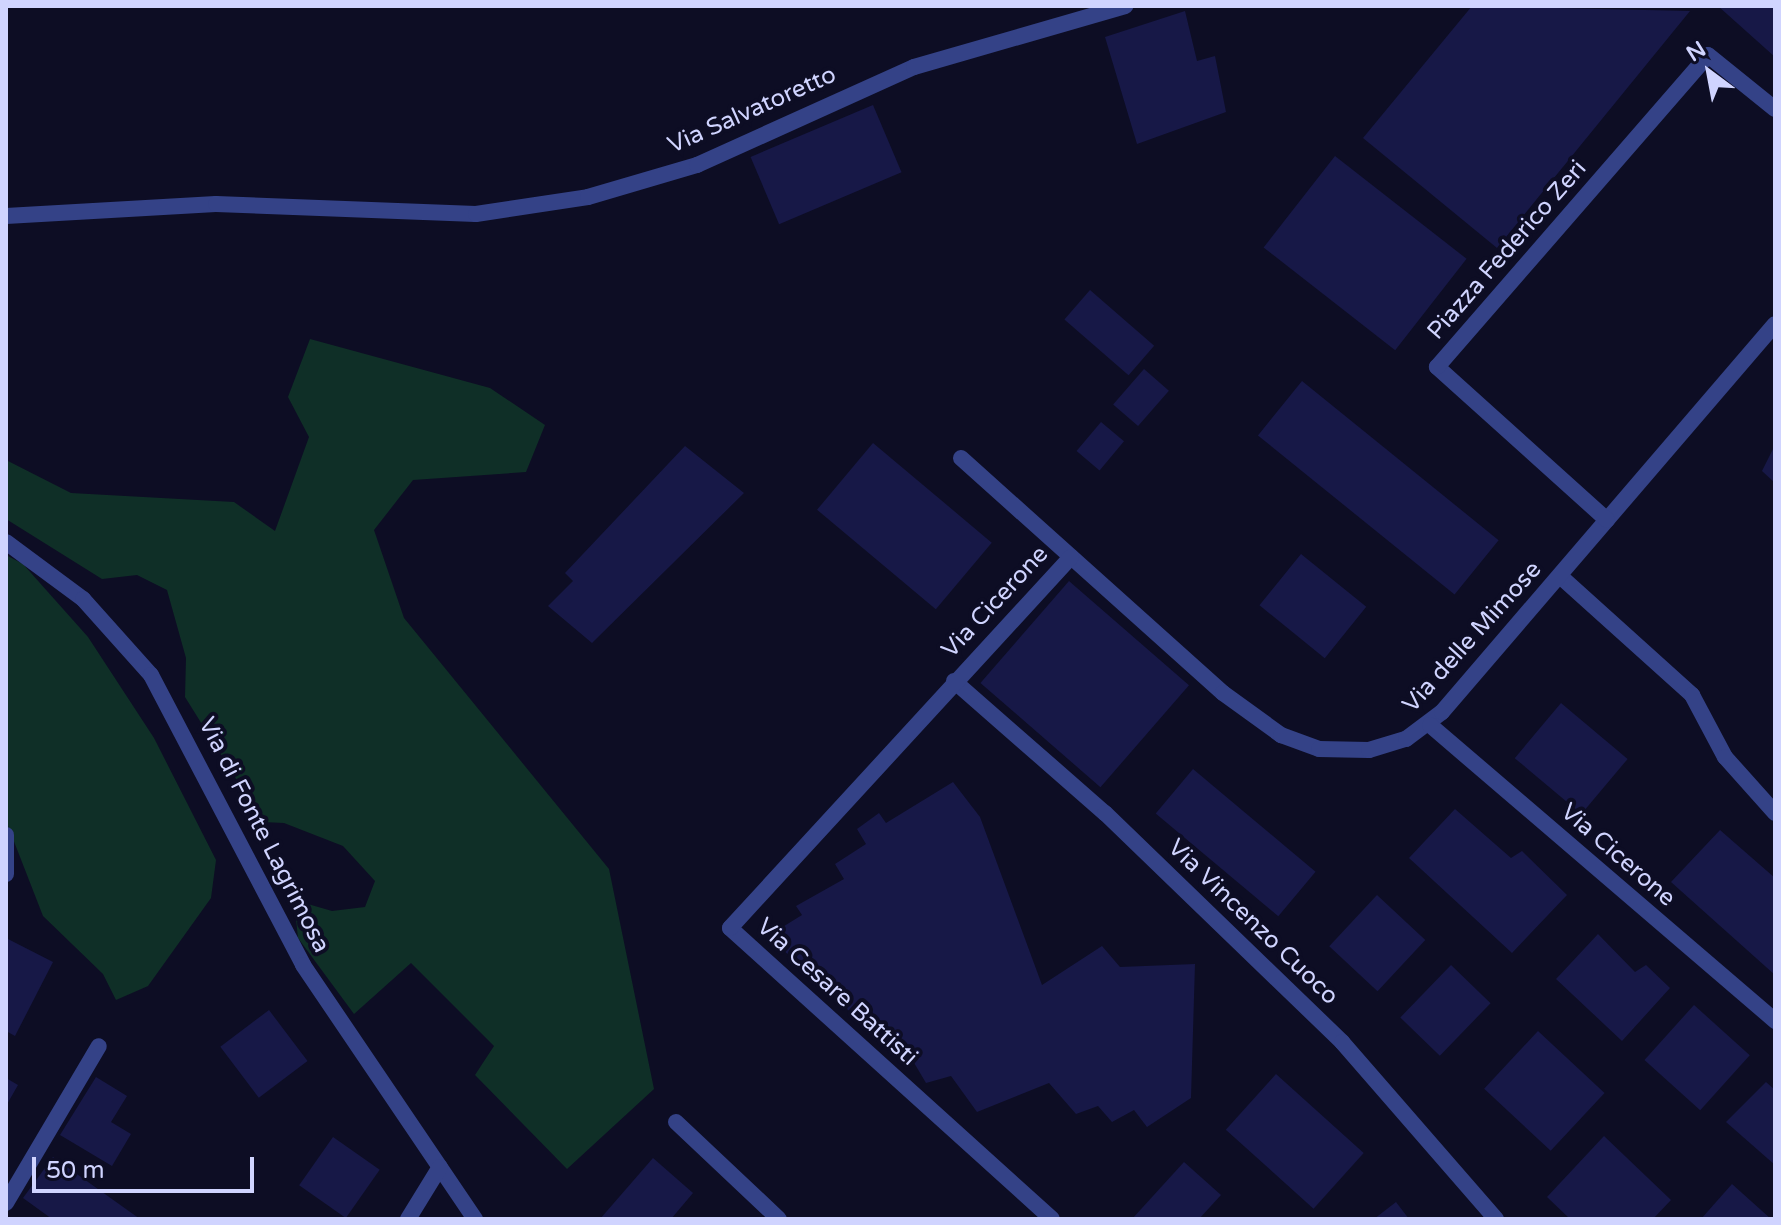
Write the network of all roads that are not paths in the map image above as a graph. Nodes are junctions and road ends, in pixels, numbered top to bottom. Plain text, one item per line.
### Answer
1 (1125, 6) edge
2 (1775, 109) edge
3 (6, 216) edge
4 (1775, 324) edge
5 (961, 458) dead end
6 (1607, 520) junction
7 (6, 542) edge
8 (1071, 557) junction
9 (1560, 576) junction
10 (954, 681) junction
11 (1430, 725) junction
12 (1775, 813) edge
13 (6, 835) edge
14 (6, 874) edge
15 (1775, 1021) edge
16 (99, 1046) dead end
17 (676, 1122) dead end
18 (440, 1167) junction
19 (6, 1203) edge
20 (408, 1219) edge
21 (475, 1219) edge
22 (779, 1219) edge
23 (1052, 1219) edge
24 (1496, 1219) edge

1 - 3 street, Via Salvatoretto
2 - 6 street, Piazza Federico Zeri
4 - 6 street, Via delle Mimose
5 - 8 street, Via delle Mimose
6 - 9 street, Via delle Mimose
7 - 18 street, Via di Fonte Lagrimosa
8 - 10 street, Via Cicerone
8 - 11 street, Via delle Mimose
9 - 11 street, Via delle Mimose
9 - 12 street
10 - 23 street, Via Cesare Battisti
10 - 24 street, Via Vincenzo Cuoco
11 - 15 street, Via Cicerone
13 - 14 street
16 - 19 street
17 - 22 street
18 - 20 street
18 - 21 street, Via di Fonte Lagrimosa

